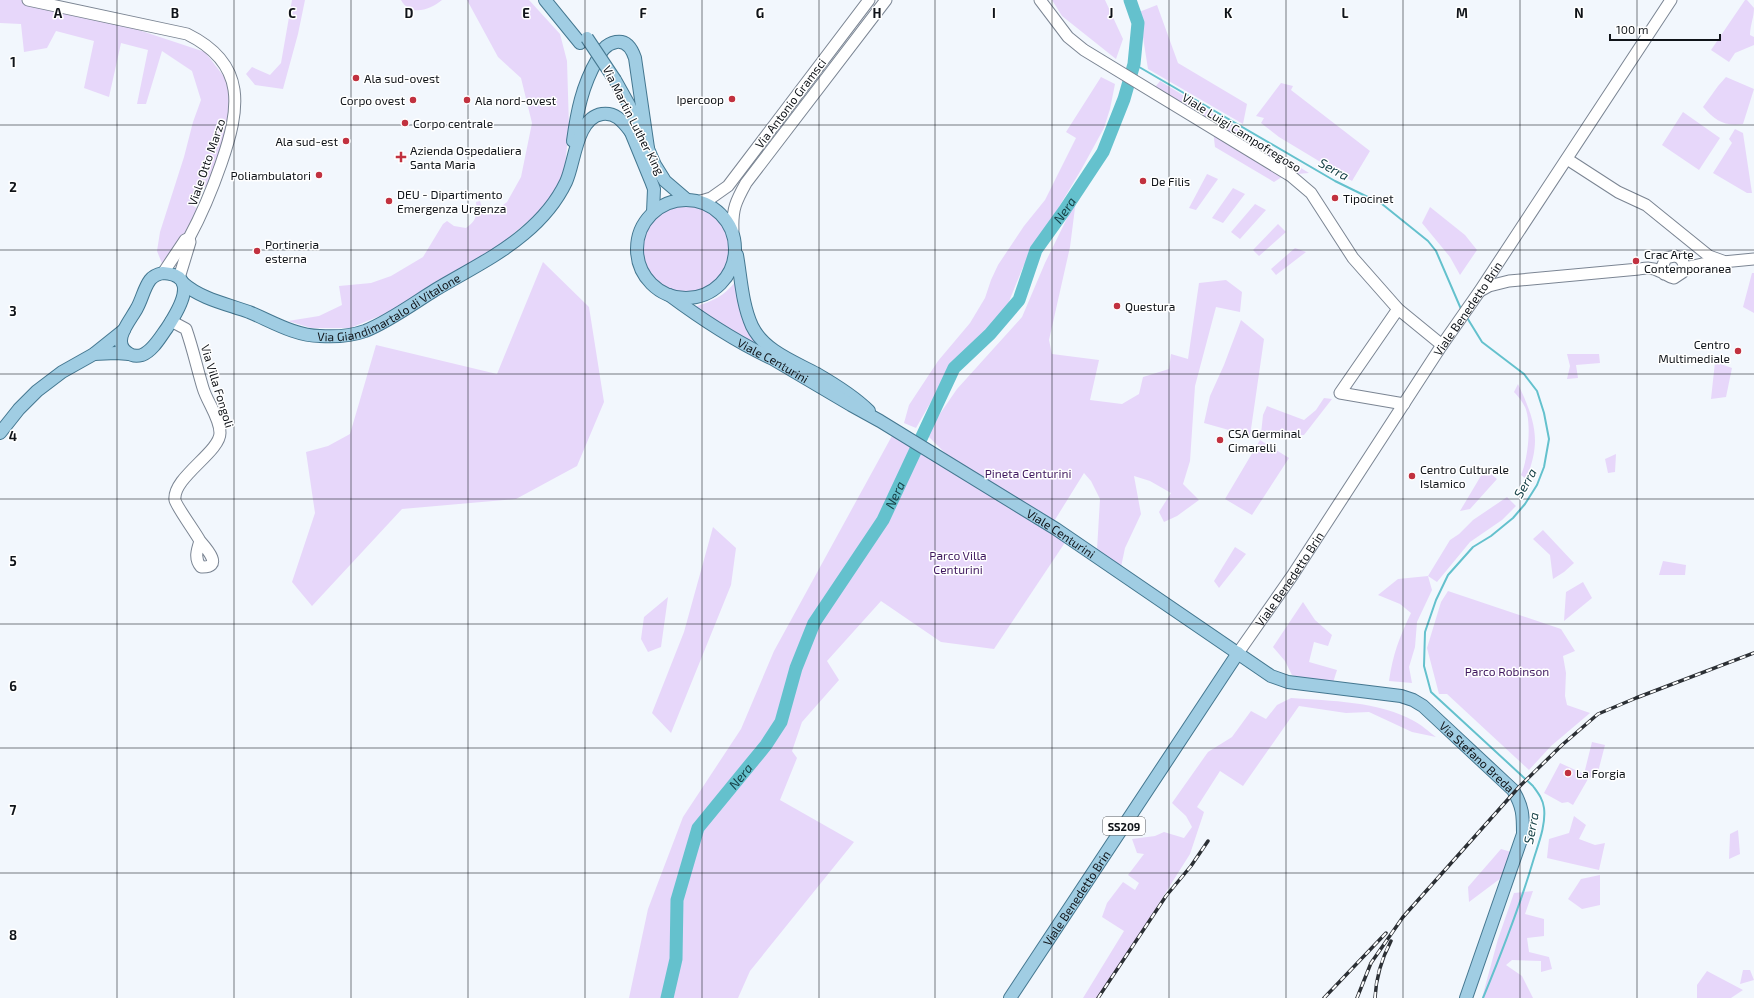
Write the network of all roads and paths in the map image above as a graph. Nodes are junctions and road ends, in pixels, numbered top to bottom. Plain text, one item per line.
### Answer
1 (28, 0) edge
2 (545, 0) edge
3 (556, 0) edge
4 (870, 0) edge
5 (886, 0) edge
6 (1040, 0) edge
7 (1671, 0) edge
8 (583, 41) junction
9 (612, 82) junction
10 (631, 132) junction
11 (648, 148) junction
12 (1567, 159) junction
13 (686, 199) junction
14 (556, 201) junction
15 (701, 201) junction
16 (653, 212) junction
17 (732, 230) junction
18 (189, 238) junction
19 (736, 247) junction
20 (1754, 258) edge
21 (1664, 260) junction
22 (1723, 261) junction
23 (1684, 265) junction
24 (1650, 268) junction
25 (163, 273) junction
26 (1664, 274) junction
27 (181, 280) junction
28 (1479, 292) junction
29 (202, 295) junction
30 (669, 295) junction
31 (183, 300) junction
32 (1398, 309) junction
33 (171, 321) junction
34 (124, 330) junction
35 (1442, 344) junction
36 (94, 354) junction
37 (130, 354) junction
38 (1404, 404) junction
39 (880, 421) junction
40 (0, 433) edge
41 (200, 541) dead end
42 (1238, 653) junction
43 (1010, 998) edge
44 (1466, 998) edge

1 - 18 street, Viale Otto Marzo
2 - 8 main road, Via Martin Luther King
3 - 8 main road, Via Martin Luther King
4 - 15 street, Via Antonio Gramsci
5 - 17 street, Via Antonio Gramsci
6 - 32 street, Viale Luigi Campofregoso
7 - 12 street, Viale Benedetto Brin
8 - 9 main road, Via Martin Luther King, bridge
9 - 10 main road, Via Martin Luther King
9 - 11 main road, Via Martin Luther King
10 - 14 main road
10 - 16 main road, Via Martin Luther King
11 - 13 main road, Via Martin Luther King
11 - 14 main road
12 - 22 street
12 - 28 street, Viale Benedetto Brin
13 - 15 main road
13 - 16 main road
14 - 29 main road, Via Giandimartalo di Vitalone
15 - 17 main road
16 - 30 main road
17 - 19 main road
18 - 25 street, Viale Otto Marzo
18 - 27 street, Viale Otto Marzo
19 - 30 main road
19 - 39 main road, Viale Centurini
20 - 22 street
21 - 23 street
21 - 24 street
21 - 26 street
22 - 23 street
23 - 26 street
24 - 26 street
24 - 28 street
25 - 27 main road, Via Giandimartalo di Vitalone
25 - 34 main road
27 - 29 main road, Via Giandimartalo di Vitalone
27 - 31 main road
28 - 35 street, Viale Benedetto Brin
29 - 31 main road
30 - 39 main road, Viale Centurini
31 - 33 main road
32 - 35 street, Viale Luigi Campofregoso
32 - 38 street
33 - 37 main road
33 - 41 street, Via Villa Fongoli
34 - 36 main road
34 - 37 main road
35 - 38 street, Viale Benedetto Brin
36 - 37 main road
36 - 40 main road
38 - 42 street, Viale Benedetto Brin
39 - 42 main road, Viale Centurini
42 - 43 main road, Viale Benedetto Brin / SS209
42 - 44 main road, Via Stefano Breda

